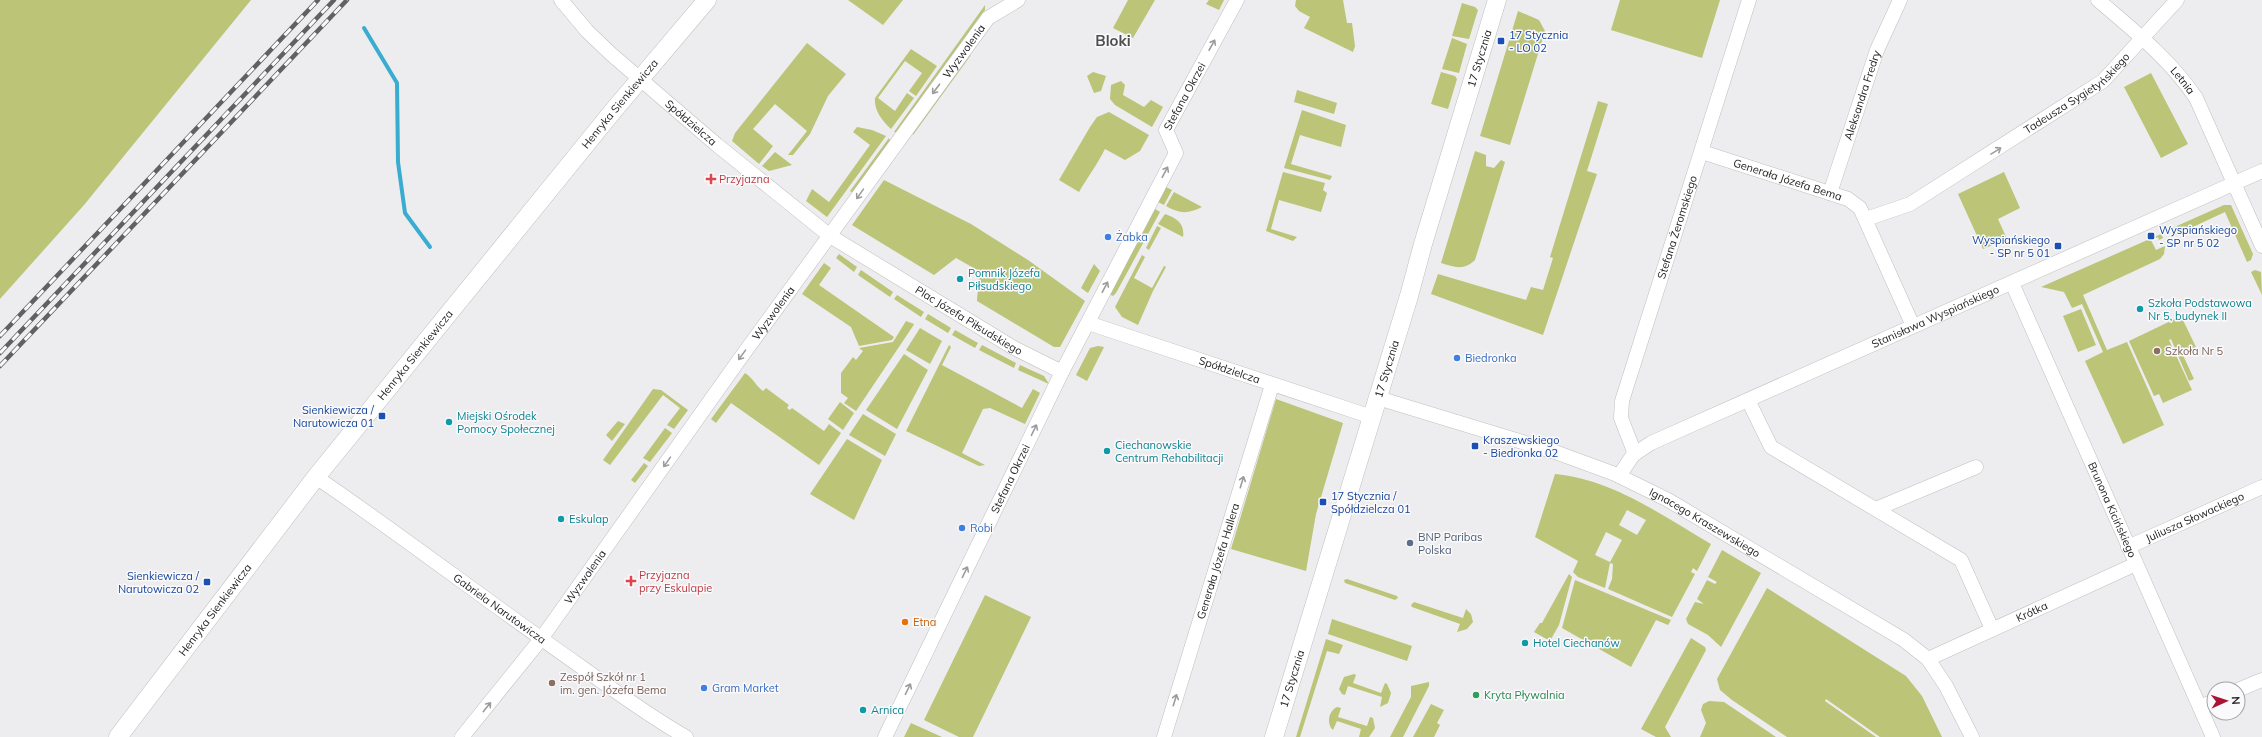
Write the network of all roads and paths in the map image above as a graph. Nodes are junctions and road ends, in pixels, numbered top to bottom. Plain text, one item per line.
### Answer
1 (561, 0) edge
2 (707, 0) edge
3 (1018, 0) edge
4 (1237, 0) edge
5 (1497, 0) edge
6 (1749, 0) edge
7 (1900, 0) edge
8 (2098, 0) edge
9 (2177, 0) edge
10 (2144, 39) junction
11 (640, 79) junction
12 (1702, 152) junction
13 (2262, 172) edge
14 (2235, 184) junction
15 (1830, 193) junction
16 (1866, 219) junction
17 (830, 236) junction
18 (2262, 246) edge
19 (2012, 283) junction
20 (1088, 323) junction
21 (1913, 326) junction
22 (1062, 372) junction
23 (1272, 385) junction
24 (1378, 398) junction
25 (1748, 400) junction
26 (1372, 416) junction
27 (1635, 454) junction
28 (1976, 467) dead end
29 (1619, 476) junction
30 (316, 477) junction
31 (2262, 487) edge
32 (1876, 509) junction
33 (2128, 547) junction
34 (2136, 564) junction
35 (1992, 629) junction
36 (541, 639) junction
37 (1928, 659) junction
38 (2262, 680) edge
39 (2246, 687) edge
40 (2206, 704) edge
41 (2200, 707) junction
42 (118, 737) edge
43 (462, 737) edge
44 (686, 737) edge
45 (885, 737) edge
46 (1164, 737) edge
47 (1274, 737) edge
48 (1972, 737) edge
49 (2213, 737) edge

1 - 11 street, Spółdzielcza
2 - 11 street, Henryka Sienkiewicza
3 -> 17 street, Wyzwolenia
20 -> 4 street, Stefana Okrzei
5 - 24 street, 17 Stycznia
6 - 12 street, Stefana Żeromskiego
7 - 15 street, Aleksandra Fredry
8 - 10 street, Letnia
9 - 10 street, Tadeusza Sygietyńskiego
10 - 14 street, Letnia
16 -> 10 street, Tadeusza Sygietyńskiego
11 - 17 street, Spółdzielcza
11 - 30 street, Henryka Sienkiewicza
12 - 15 street, Generała Józefa Bema
12 - 27 street, Stefana Żeromskiego
13 - 14 street, Stanisława Wyspiańskiego
14 - 18 street, Letnia
14 - 19 street, Stanisława Wyspiańskiego
15 - 16 street, Generała Józefa Bema
16 - 21 street, Generała Józefa Bema
17 - 22 street, Plac Józefa Piłsudskiego
17 -> 36 street, Wyzwolenia
19 - 21 street, Stanisława Wyspiańskiego
19 - 33 street, Brunona Kicińskiego
20 - 22 street
20 - 23 street, Spółdzielcza
21 - 25 street, Stanisława Wyspiańskiego
45 -> 22 street, Stefana Okrzei
23 - 26 street, Spółdzielcza
46 -> 23 street, Generała Józefa Hallera
24 - 26 street, 17 Stycznia
24 - 29 street, Ignacego Kraszewskiego
25 - 27 street, Stanisława Wyspiańskiego
25 - 32 street
26 - 47 street, 17 Stycznia
27 - 29 street, Stanisława Wyspiańskiego
28 - 32 street
29 - 37 street, Ignacego Kraszewskiego
30 - 36 street, Gabriela Narutowicza
30 - 42 street, Henryka Sienkiewicza
31 - 33 street, Juliusza Słowackiego
32 - 35 street
33 - 34 street, Brunona Kicińskiego
34 - 35 street, Krótka
34 - 41 street, Brunona Kicińskiego
35 - 37 street, Krótka
43 -> 36 street, Wyzwolenia
36 - 44 street, Gabriela Narutowicza
37 - 48 street, Ignacego Kraszewskiego
38 - 39 street
40 - 41 street
41 - 49 street, Brunona Kicińskiego

